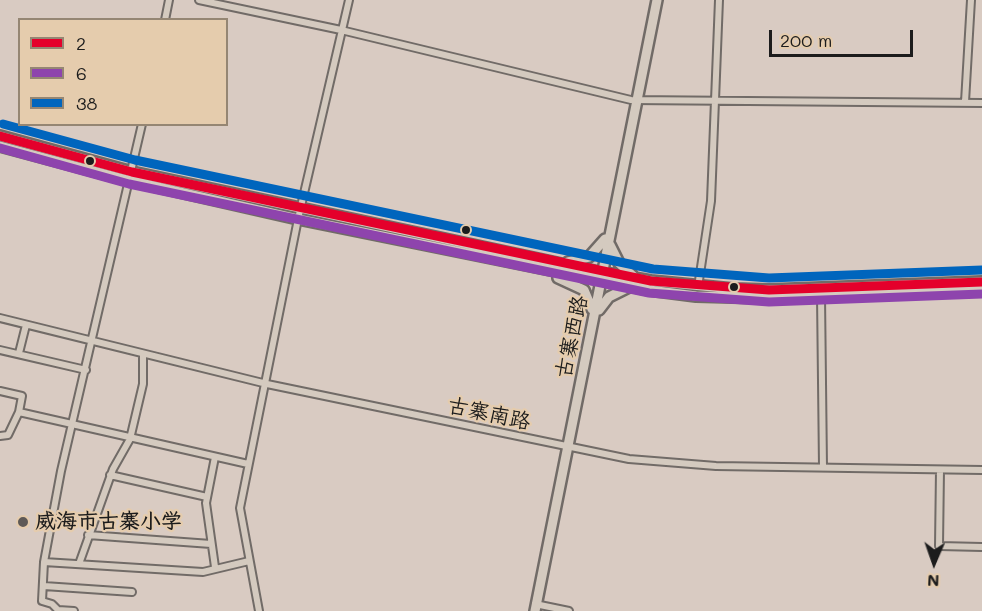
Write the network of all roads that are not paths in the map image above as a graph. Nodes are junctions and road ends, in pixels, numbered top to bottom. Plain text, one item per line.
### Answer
1 (169, 0) edge
2 (199, 0) edge
3 (349, 0) edge
4 (652, 0) edge
5 (657, 0) edge
6 (719, 0) edge
7 (970, 0) edge
8 (165, 18) edge
9 (341, 30) junction
10 (634, 100) junction
11 (715, 101) junction
12 (965, 102) junction
13 (982, 103) edge
14 (142, 126) edge
15 (0, 136) edge
16 (0, 146) edge
17 (131, 177) junction
18 (301, 208) junction
19 (298, 219) junction
20 (607, 241) junction
21 (556, 263) junction
22 (542, 270) junction
23 (600, 277) junction
24 (635, 278) junction
25 (982, 282) edge
26 (698, 286) junction
27 (629, 287) junction
28 (982, 290) edge
29 (821, 296) junction
30 (593, 313) junction
31 (0, 318) edge
32 (26, 325) junction
33 (93, 342) junction
34 (0, 351) edge
35 (20, 353) junction
36 (143, 354) junction
37 (86, 370) junction
38 (267, 384) junction
39 (0, 391) edge
40 (19, 412) junction
41 (73, 425) junction
42 (0, 436) edge
43 (130, 439) junction
44 (566, 447) junction
45 (215, 457) junction
46 (248, 465) junction
47 (823, 467) junction
48 (940, 470) junction
49 (982, 470) edge
50 (110, 475) junction
51 (207, 497) junction
52 (88, 535) junction
53 (211, 544) junction
54 (982, 547) edge
55 (249, 561) junction
56 (44, 562) junction
57 (79, 564) junction
58 (215, 567) junction
59 (44, 586) junction
60 (132, 592) dead end
61 (533, 607) edge
62 (74, 611) edge
63 (259, 611) edge
64 (569, 611) edge

1 - 8 street
2 - 9 street
3 - 9 street
4 - 10 main road, 古寨西路
5 - 10 main road, 古寨西路
6 - 11 street
7 - 12 street
9 - 10 street
9 - 18 street
10 - 11 street
10 - 20 main road, 古寨西路
11 - 12 street
11 - 26 street
12 - 13 street
14 - 17 street
15 - 17 main road
16 - 17 main road
17 - 18 main road
17 - 19 main road
17 - 33 street
18 - 19 street
18 - 21 main road
19 - 22 main road
19 - 38 street
20 - 21 main road
20 - 23 main road, 古寨西路
20 - 24 main road
21 - 23 main road
22 - 23 main road
22 - 30 main road
23 - 24 main road
23 - 27 main road
23 - 30 main road, 古寨西路
24 - 26 main road
25 - 26 main road
27 - 29 main road
27 - 30 main road
28 - 29 main road
29 - 47 street
30 - 44 main road, 古寨西路
31 - 32 street, 古寨南路
32 - 33 street, 古寨南路
32 - 35 street
33 - 36 street, 古寨南路
33 - 37 street
34 - 35 street
35 - 37 street
36 - 38 street, 古寨南路
36 - 43 street
37 - 41 street
38 - 44 street, 古寨南路
38 - 46 street
39 - 40 street
40 - 41 street
40 - 42 street
41 - 43 street
41 - 56 street
43 - 45 street
43 - 50 street
44 - 47 street, 古寨南路
44 - 61 main road, 古寨西路
45 - 46 street
45 - 51 street
46 - 55 street
47 - 48 street, 古寨南路
48 - 49 street, 古寨南路
48 - 54 street
50 - 51 street
50 - 52 street
51 - 53 street
52 - 53 street
52 - 57 street
53 - 58 street
55 - 58 street
55 - 63 street
56 - 57 street
56 - 59 street
57 - 58 street
59 - 60 street
59 - 62 street
61 - 64 street

